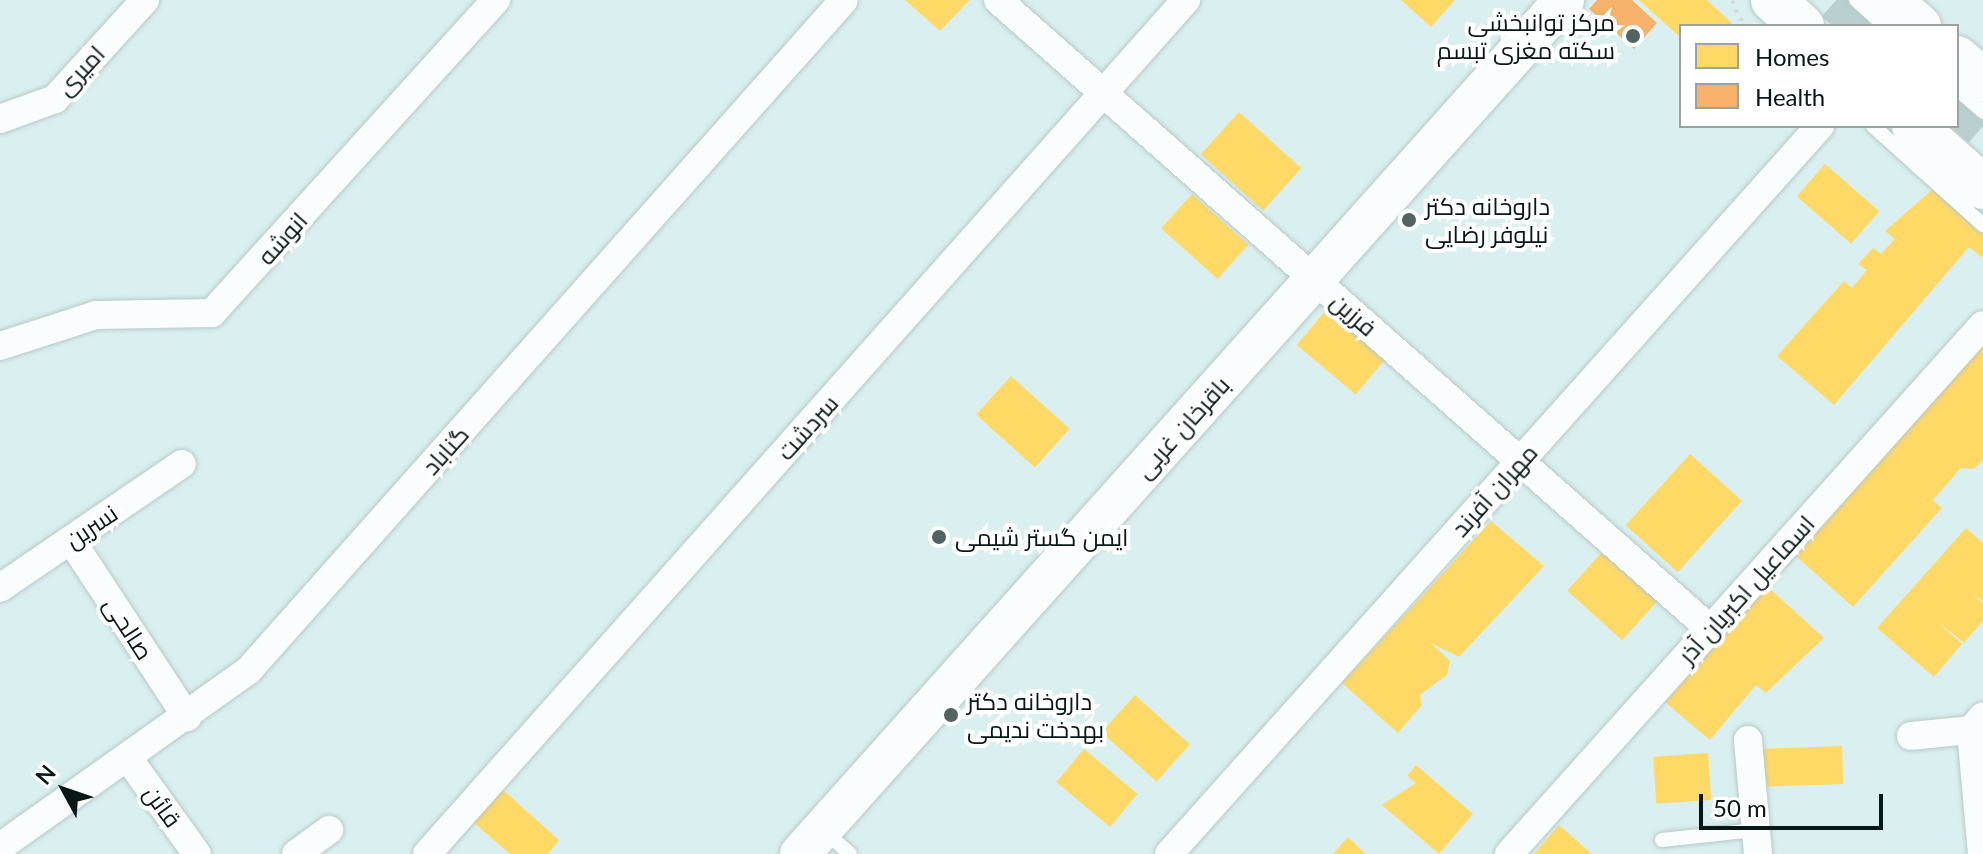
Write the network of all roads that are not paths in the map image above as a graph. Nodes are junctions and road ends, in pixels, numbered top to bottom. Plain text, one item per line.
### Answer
1 (145, 0) edge
2 (496, 0) edge
3 (844, 0) edge
4 (998, 0) edge
5 (1186, 0) edge
6 (1856, 0) edge
7 (1889, 0) edge
8 (1563, 1) edge
9 (1756, 10) edge
10 (1796, 24) edge
11 (1883, 24) edge
12 (1917, 24) edge
13 (1959, 60) edge
14 (1983, 80) edge
15 (1959, 91) edge
16 (1104, 93) junction
17 (1983, 112) edge
18 (0, 119) edge
19 (1818, 128) edge
20 (1875, 128) edge
21 (1916, 128) edge
22 (1983, 187) edge
23 (1983, 225) edge
24 (1315, 279) junction
25 (1983, 325) edge
26 (0, 346) edge
27 (1521, 461) junction
28 (182, 464) dead end
29 (71, 540) junction
30 (0, 588) edge
31 (1710, 629) junction
32 (187, 717) junction
33 (1977, 723) edge
34 (1911, 736) dead end
35 (1748, 740) dead end
36 (128, 758) junction
37 (329, 830) dead end
38 (1662, 840) dead end
39 (1757, 842) edge
40 (824, 846) edge
41 (0, 847) edge
42 (197, 854) edge
43 (296, 854) edge
44 (427, 854) edge
45 (1169, 854) edge
46 (1509, 854) edge
47 (1982, 854) edge

1 - 18 street, امیری
2 - 26 street, انوشه
3 - 32 street, گناباد
4 - 16 street, فرزین
5 - 16 street, سردشت
6 - 11 lane
7 - 12 highway
8 - 24 main road, باقرخان غربی
9 - 10 highway
13 - 14 highway
15 - 17 lane
16 - 24 street, فرزین
16 - 44 street, سردشت
19 - 27 street, مهران آفرند
20 - 23 lane
21 - 22 highway
24 - 27 street, فرزین
24 - 40 main road, باقرخان غربی
25 - 31 street, اسماعیل اکبریان آذر
27 - 31 street, فرزین
27 - 45 street, مهران آفرند
28 - 29 street, نسرین
29 - 30 street, نسرین
29 - 32 street, صالحی
31 - 46 street, اسماعیل اکبریان آذر
32 - 36 street, گناباد
33 - 34 street
33 - 47 street
35 - 39 street
36 - 41 street, گناباد
36 - 42 street, قائن
37 - 43 street
38 - 39 lane

